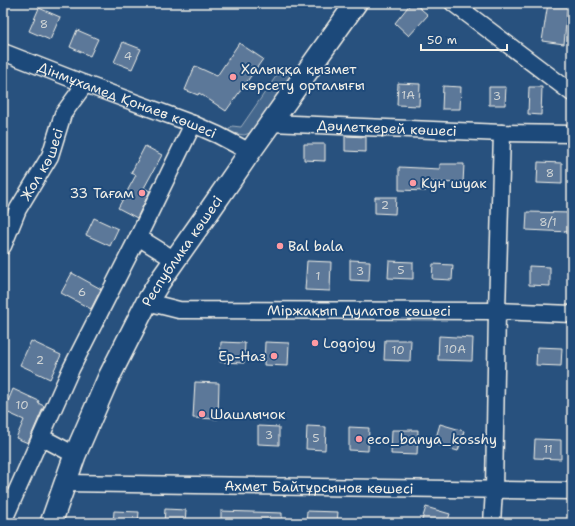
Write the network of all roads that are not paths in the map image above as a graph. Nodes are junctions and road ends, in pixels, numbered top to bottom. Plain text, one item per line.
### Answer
1 (356, 3) edge
2 (453, 3) edge
3 (3, 52) edge
4 (84, 84) junction
5 (572, 93) edge
6 (271, 123) junction
7 (193, 124) junction
8 (502, 133) junction
9 (572, 134) edge
10 (250, 152) junction
11 (138, 237) junction
12 (3, 246) edge
13 (174, 260) junction
14 (147, 302) junction
15 (496, 311) junction
16 (572, 314) edge
17 (41, 437) junction
18 (75, 455) junction
19 (65, 483) junction
20 (494, 490) junction
21 (572, 491) edge
22 (3, 522) edge
23 (52, 523) edge
24 (492, 523) edge

1 - 6 main road, Республика көшесі
2 - 5 street
3 - 4 street, Дінмұхамед Қонаев көшесі
4 - 7 street, Дінмұхамед Қонаев көшесі
4 - 12 street, Жол көшесі
6 - 8 street, Дәулеткерей көшесі
6 - 10 main road, Республика көшесі
7 - 10 street, Дінмұхамед Қонаев көшесі
7 - 11 street
8 - 9 street, Дәулеткерей көшесі
8 - 15 street
10 - 13 main road, Республика көшесі
11 - 13 street
11 - 17 street
13 - 14 main road, Республика көшесі
14 - 15 street, Міржақып Дулатов көшесі
14 - 18 main road, Республика көшесі
15 - 16 street, Міржақып Дулатов көшесі
15 - 20 street
17 - 18 street
17 - 22 street
18 - 19 main road, Республика көшесі
19 - 20 street, Ахмет Байтұрсынов көшесі
19 - 23 main road, Республика көшесі
20 - 21 street, Ахмет Байтұрсынов көшесі
20 - 24 street

